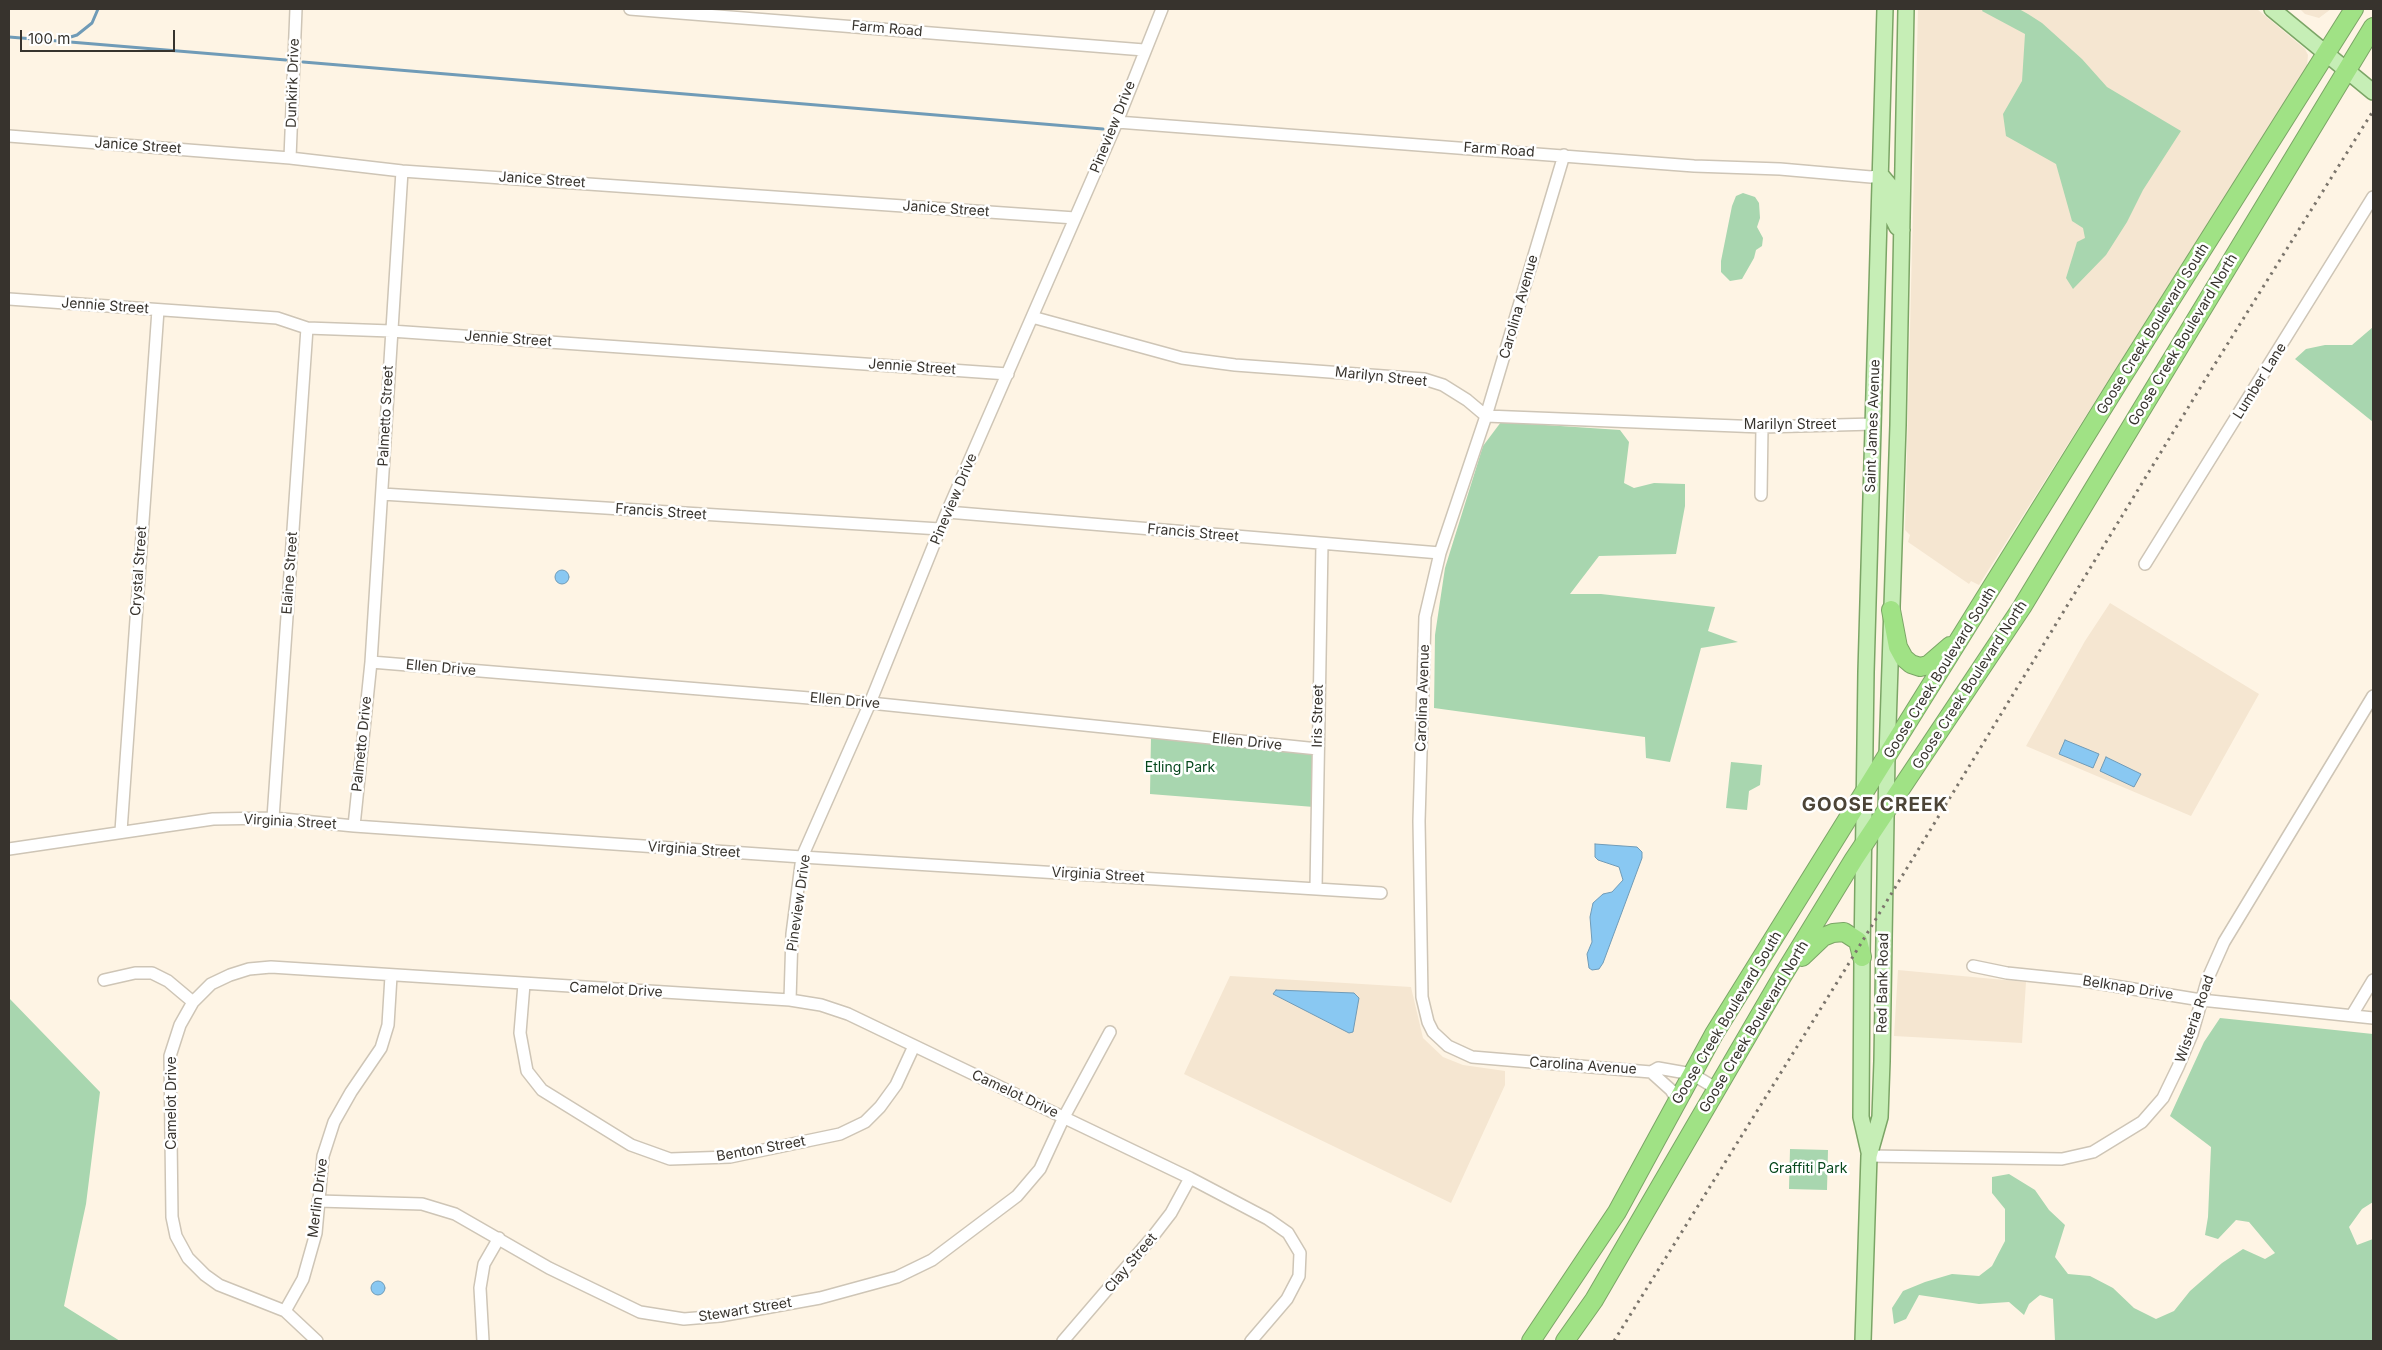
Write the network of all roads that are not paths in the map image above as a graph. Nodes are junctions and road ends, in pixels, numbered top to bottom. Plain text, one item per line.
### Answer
1 (296, 9) edge
2 (630, 9) edge
3 (1162, 9) edge
4 (1885, 9) edge
5 (1897, 9) edge
6 (1906, 9) edge
7 (2272, 9) edge
8 (2354, 9) edge
9 (2373, 28) edge
10 (1905, 41) junction
11 (1144, 50) junction
12 (2326, 54) junction
13 (2347, 72) junction
14 (2373, 92) edge
15 (1117, 122) junction
16 (9, 136) edge
17 (1564, 155) junction
18 (290, 158) junction
19 (402, 170) junction
20 (1881, 175) junction
21 (2373, 196) edge
22 (1075, 218) junction
23 (1902, 230) junction
24 (9, 299) edge
25 (158, 310) junction
26 (1032, 317) junction
27 (307, 328) junction
28 (391, 331) junction
29 (1008, 374) junction
30 (1486, 416) junction
31 (1874, 424) junction
32 (1762, 427) junction
33 (382, 494) junction
34 (1760, 495) dead end
35 (947, 512) junction
36 (940, 529) junction
37 (1322, 544) junction
38 (1440, 553) junction
39 (2145, 564) dead end
40 (1891, 610) junction
41 (1966, 630) junction
42 (371, 662) junction
43 (2373, 696) edge
44 (870, 703) junction
45 (1318, 750) junction
46 (1887, 757) junction
47 (1865, 793) junction
48 (1887, 808) junction
49 (272, 818) junction
50 (354, 826) junction
51 (121, 831) junction
52 (1864, 844) junction
53 (9, 848) edge
54 (802, 857) junction
55 (1316, 888) junction
56 (1382, 893) dead end
57 (1862, 957) junction
58 (1973, 966) dead end
59 (1783, 975) junction
60 (391, 976) junction
61 (104, 980) dead end
62 (2373, 980) edge
63 (524, 984) junction
64 (790, 1000) junction
65 (2202, 1000) junction
66 (193, 1002) junction
67 (2352, 1016) junction
68 (2373, 1018) edge
69 (1110, 1032) dead end
70 (914, 1046) junction
71 (1651, 1072) junction
72 (1692, 1074) junction
73 (1717, 1089) junction
74 (1677, 1100) junction
75 (1064, 1117) junction
76 (1869, 1156) junction
77 (1190, 1178) junction
78 (318, 1201) junction
79 (499, 1238) junction
80 (285, 1311) junction
81 (317, 1341) edge
82 (483, 1341) edge
83 (1063, 1341) edge
84 (1251, 1341) edge
85 (1531, 1341) edge
86 (1565, 1341) edge
87 (1863, 1341) edge

1 - 18 street, Dunkirk Drive
2 - 11 street, Farm Road
3 - 11 street, Pineview Drive
4 - 20 main road, Saint James Avenue
5 - 10 main road
6 - 10 main road, Saint James Avenue
7 - 12 main road
8 - 12 highway, Goose Creek Boulevard South
9 - 13 highway, Goose Creek Boulevard North
10 - 23 main road, Saint James Avenue
11 - 15 street, Pineview Drive
12 - 13 main road
12 - 41 highway, Goose Creek Boulevard South
13 - 14 main road
13 - 48 highway, Goose Creek Boulevard North
15 - 17 street, Farm Road
15 - 22 street, Pineview Drive
16 - 18 street, Janice Street
17 - 20 street, Farm Road
17 - 30 street, Carolina Avenue
18 - 19 street, Janice Street
19 - 22 street, Janice Street
19 - 28 street, Palmetto Street
20 - 23 main road
20 - 31 main road, Saint James Avenue
21 - 39 street, Lumber Lane
22 - 26 street, Pineview Drive
23 - 40 main road, Saint James Avenue
24 - 25 street, Jennie Street
25 - 27 street, Jennie Street
25 - 51 street, Crystal Street
26 - 29 street, Pineview Drive
26 - 30 street, Marilyn Street
27 - 28 street, Jennie Street
27 - 49 street, Elaine Street
28 - 29 street, Jennie Street
28 - 33 street, Palmetto Street
29 - 35 street, Pineview Drive
30 - 32 street, Marilyn Street
30 - 38 street, Carolina Avenue
31 - 32 street, Marilyn Street
31 - 47 main road, Saint James Avenue
32 - 34 street
33 - 36 street, Francis Street
33 - 42 street, Palmetto Street
35 - 36 street, Pineview Drive
35 - 37 street, Francis Street
36 - 44 street, Pineview Drive
37 - 38 street, Francis Street
37 - 45 street, Iris Street
38 - 71 street, Carolina Avenue
40 - 41 highway
40 - 46 main road, Saint James Avenue
41 - 46 highway, Goose Creek Boulevard South
42 - 44 street, Ellen Drive
42 - 50 street, Palmetto Drive
43 - 65 street, Wisteria Road
44 - 45 street, Ellen Drive
44 - 54 street, Pineview Drive
45 - 55 street, Iris Street
46 - 47 highway, Goose Creek Boulevard South
46 - 48 main road, Saint James Avenue
47 - 52 main road, Saint James Avenue
47 - 72 highway, Goose Creek Boulevard South
48 - 52 highway, Goose Creek Boulevard North
48 - 76 main road, Red Bank Road
49 - 50 street, Virginia Street
49 - 51 street, Virginia Street
50 - 54 street, Virginia Street
51 - 53 street, Virginia Street
52 - 57 main road, Red Bank Road
52 - 59 highway, Goose Creek Boulevard North
54 - 55 street, Virginia Street
54 - 64 street, Pineview Drive
55 - 56 street, Virginia Street
57 - 59 highway
57 - 76 main road, Red Bank Road
58 - 65 street, Belknap Drive
59 - 73 highway, Goose Creek Boulevard North
60 - 63 street, Camelot Drive
60 - 66 street, Camelot Drive
60 - 78 street, Merlin Drive
61 - 66 street
62 - 67 street
63 - 64 street, Camelot Drive
63 - 70 street, Benton Street
64 - 70 street, Camelot Drive
65 - 67 street, Belknap Drive
65 - 76 street, Wisteria Road
66 - 80 street, Camelot Drive
67 - 68 street, Belknap Drive
69 - 75 street, Stewart Street
70 - 75 street, Camelot Drive
71 - 72 street, Carolina Avenue
71 - 74 street, Carolina Avenue
72 - 73 street, Carolina Avenue
72 - 74 highway, Goose Creek Boulevard South
73 - 86 highway, Goose Creek Boulevard North
74 - 85 highway, Goose Creek Boulevard South
75 - 77 street, Camelot Drive
75 - 79 street, Stewart Street
76 - 87 main road, Red Bank Road
77 - 83 street, Clay Street
77 - 84 street, Camelot Drive
78 - 79 street, Stewart Street
78 - 80 street, Merlin Drive
79 - 82 street
80 - 81 street, Camelot Drive

